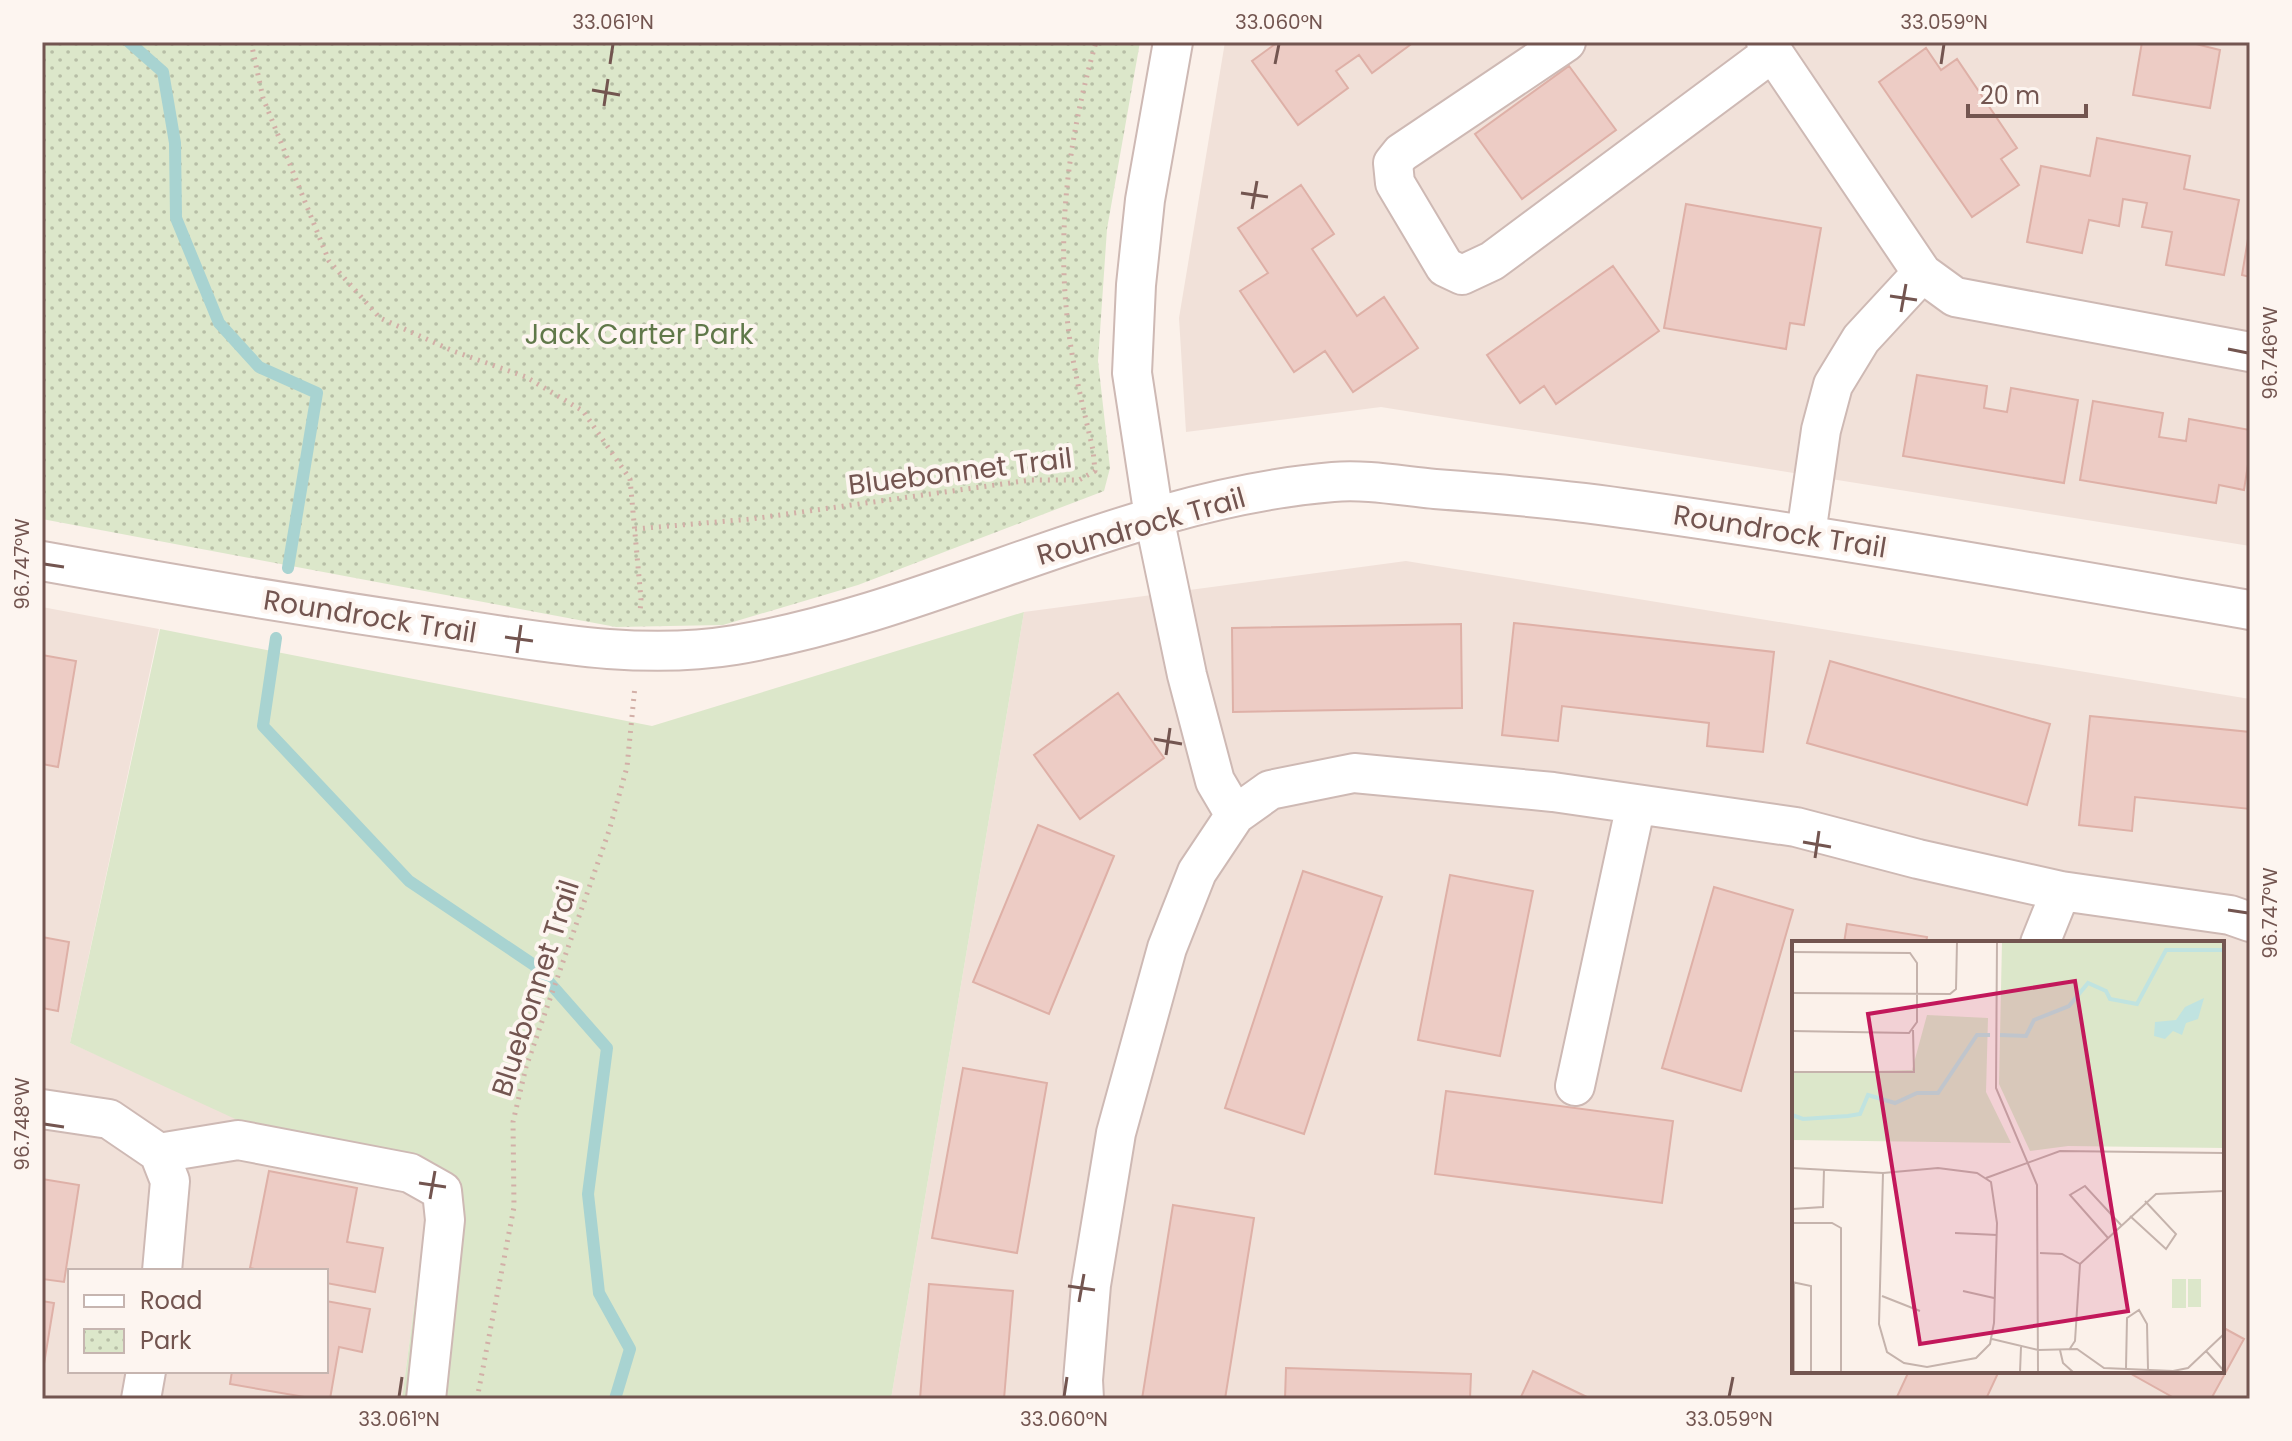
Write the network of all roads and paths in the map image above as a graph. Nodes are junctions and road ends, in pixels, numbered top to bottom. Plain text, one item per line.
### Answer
1 (251, 42) edge
2 (1096, 42) edge
3 (1173, 42) edge
4 (1566, 42) edge
5 (1770, 47) edge
6 (1922, 273) junction
7 (2250, 352) edge
8 (1154, 517) junction
9 (635, 529) junction
10 (1806, 534) junction
11 (42, 561) edge
12 (2250, 610) edge
13 (640, 615) dead end
14 (635, 687) dead end
15 (1636, 804) junction
16 (1235, 815) junction
17 (2061, 891) junction
18 (2250, 922) edge
19 (2041, 941) edge
20 (1575, 1086) dead end
21 (42, 1109) edge
22 (159, 1153) junction
23 (162, 1269) edge
24 (146, 1373) edge
25 (141, 1399) edge
26 (426, 1399) edge
27 (477, 1399) edge
28 (1084, 1399) edge

1 - 9 path
2 - 9 path, Bluebonnet Trail
3 - 8 street
4 - 5 street
5 - 6 street
6 - 7 street
6 - 10 street
8 - 10 street, Roundrock Trail
8 - 11 street, Roundrock Trail
8 - 16 street
9 - 13 path
10 - 12 street, Roundrock Trail
14 - 27 path, Bluebonnet Trail
15 - 16 street
15 - 17 street
15 - 20 street
16 - 28 street
17 - 18 street
17 - 19 street
21 - 22 street
22 - 23 street
22 - 26 street
24 - 25 street

